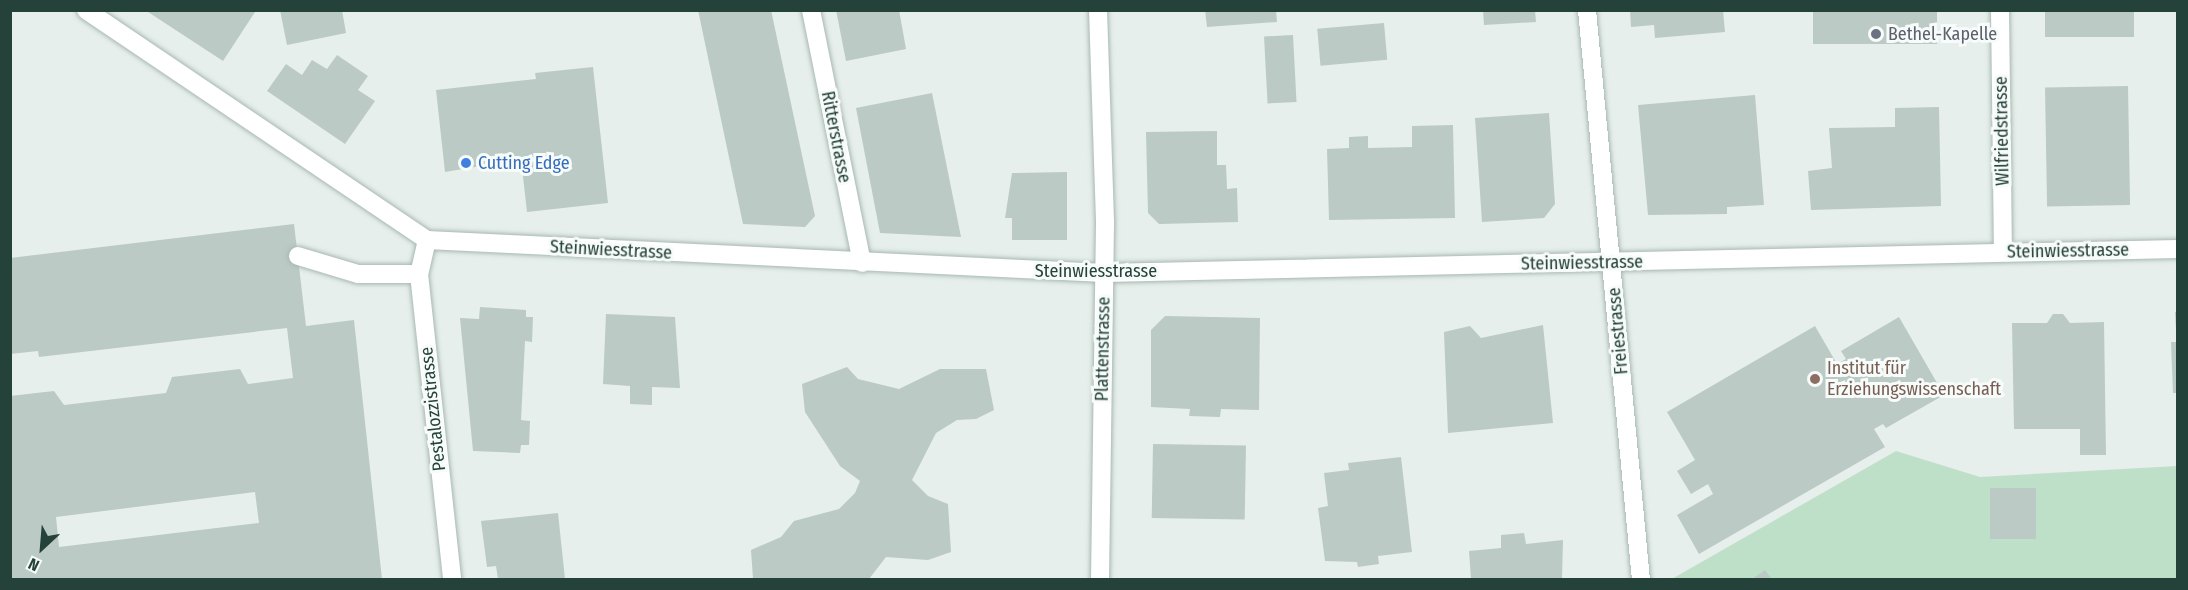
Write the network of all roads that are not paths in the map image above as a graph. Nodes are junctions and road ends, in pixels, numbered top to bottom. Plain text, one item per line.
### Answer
1 (86, 10) edge
2 (811, 10) edge
3 (1098, 10) edge
4 (1587, 10) edge
5 (2000, 10) edge
6 (427, 240) junction
7 (2178, 249) edge
8 (2003, 252) junction
9 (298, 256) dead end
10 (1611, 261) junction
11 (862, 263) junction
12 (1104, 273) junction
13 (419, 274) junction
14 (452, 579) edge
15 (1100, 579) edge
16 (1641, 579) edge

1 - 6 street
2 - 11 street, Ritterstrasse
3 - 12 street, Plattenstrasse
4 - 10 street, Freiestrasse
5 - 8 street, Wilfriedstrasse
6 - 11 street, Steinwiesstrasse
6 - 13 street, Pestalozzistrasse
7 - 8 street, Steinwiesstrasse
8 - 10 street, Steinwiesstrasse
9 - 13 street
10 - 12 street, Steinwiesstrasse
10 - 16 street, Freiestrasse
11 - 12 street, Steinwiesstrasse
12 - 15 street, Plattenstrasse
13 - 14 street, Pestalozzistrasse

